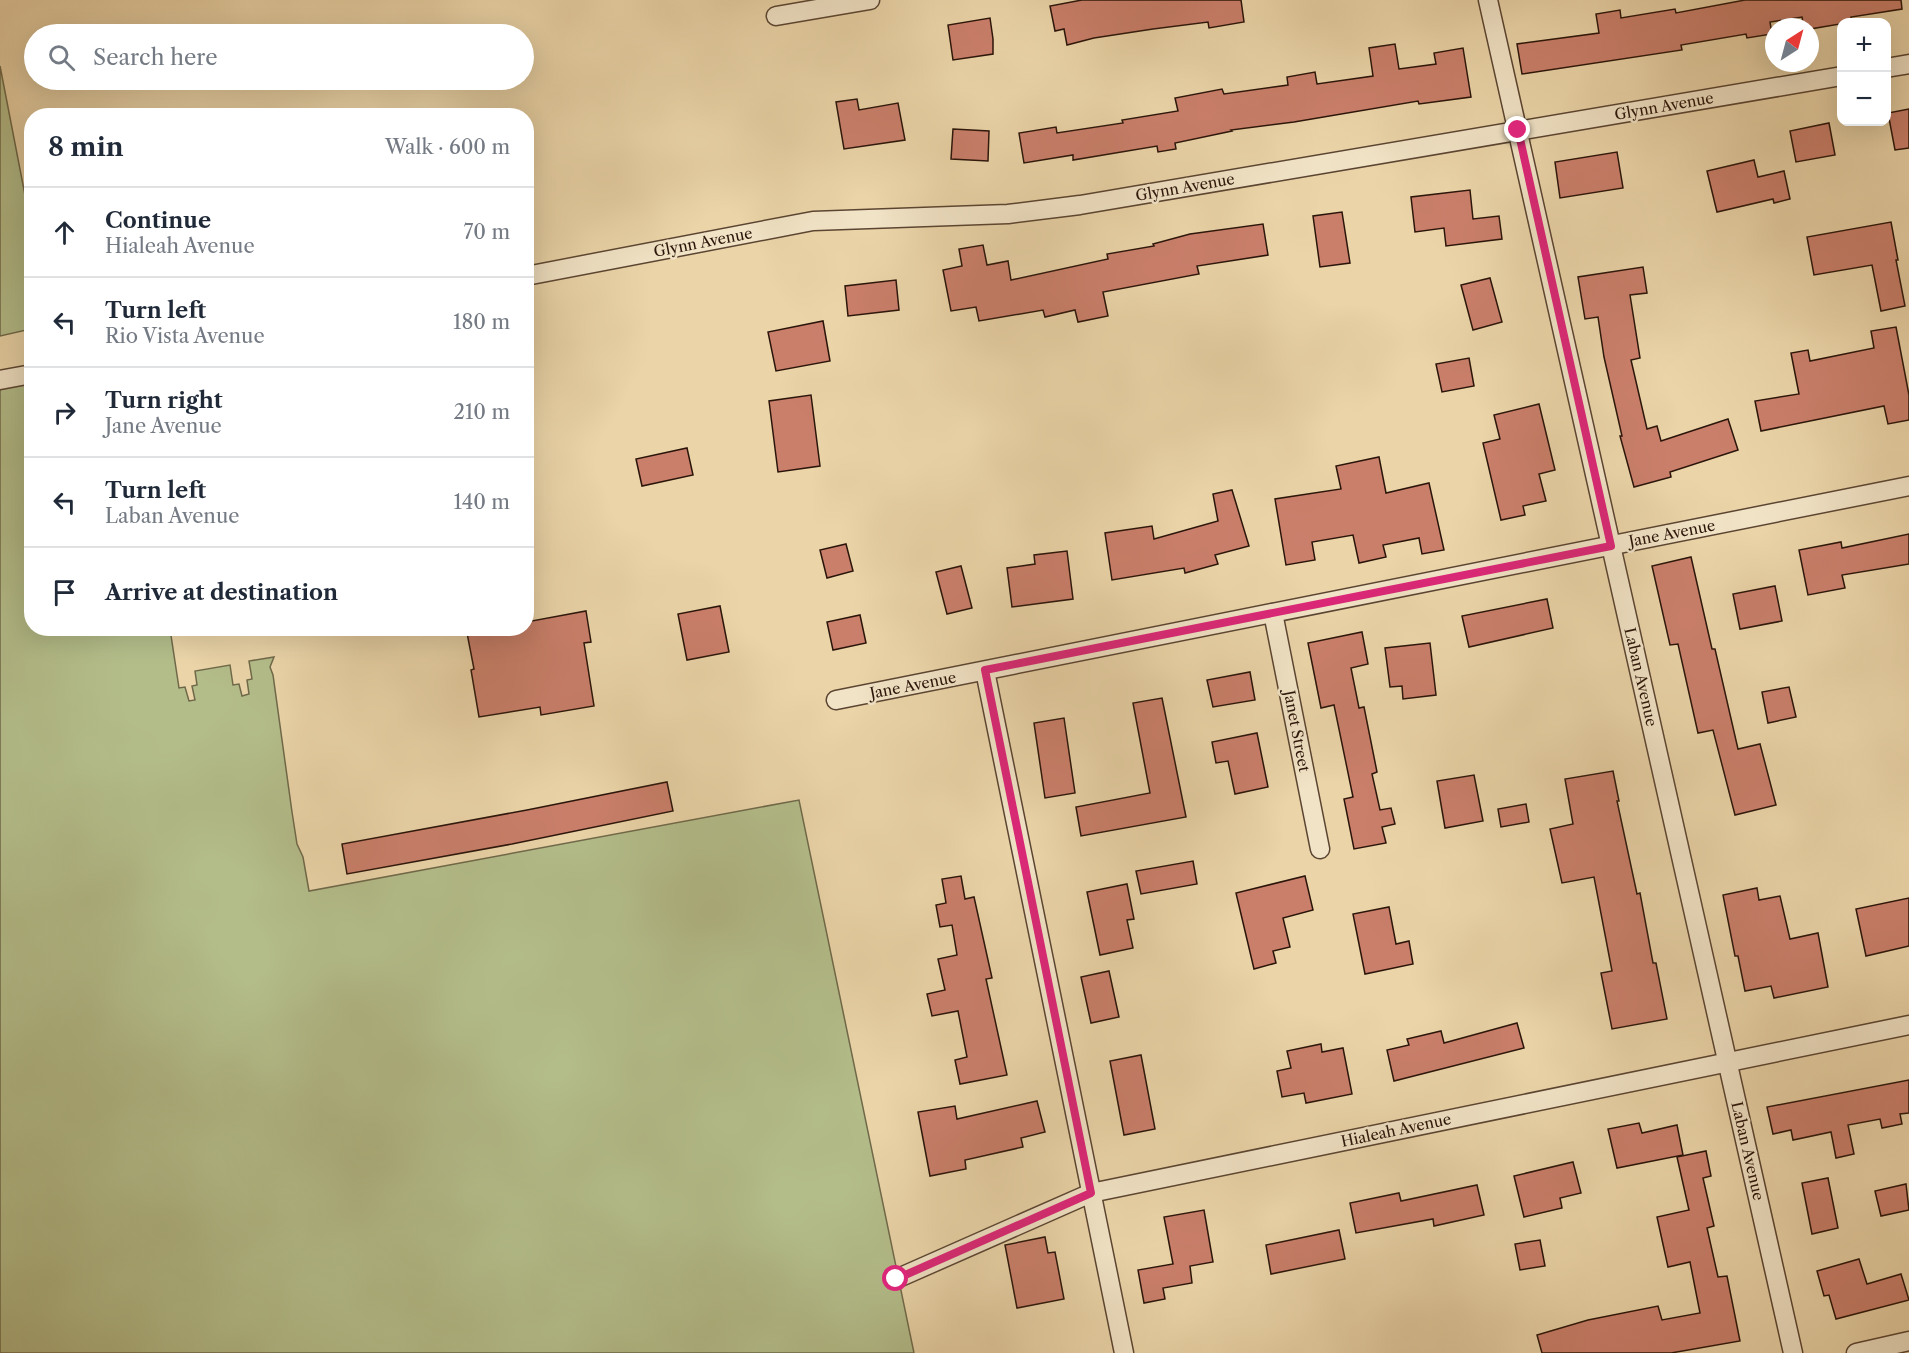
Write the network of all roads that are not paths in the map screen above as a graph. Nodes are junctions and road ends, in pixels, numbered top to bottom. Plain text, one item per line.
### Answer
1 (870, 0) edge
2 (1488, 0) edge
3 (805, 5) edge
4 (777, 16) dead end
5 (1909, 64) edge
6 (1891, 67) edge
7 (1837, 77) edge
8 (1518, 130) junction
9 (534, 274) edge
10 (24, 376) edge
11 (0, 380) edge
12 (1909, 486) edge
13 (1611, 546) junction
14 (1274, 613) junction
15 (985, 670) junction
16 (836, 700) dead end
17 (1320, 849) dead end
18 (1909, 1025) edge
19 (1728, 1062) junction
20 (1091, 1193) junction
21 (896, 1279) dead end
22 (1909, 1341) edge
23 (1124, 1353) edge
24 (1793, 1353) edge
25 (1856, 1353) edge

1 - 3 street
2 - 8 street, Laban Avenue
3 - 4 street
5 - 6 street
7 - 8 street, Glynn Avenue
8 - 9 street, Glynn Avenue
8 - 13 street, Laban Avenue
10 - 11 street
12 - 13 street, Jane Avenue
13 - 14 street, Jane Avenue
13 - 19 street, Laban Avenue
14 - 15 street, Jane Avenue
14 - 17 street, Janet Street
15 - 16 street, Jane Avenue
15 - 20 street
18 - 19 street, Hialeah Avenue
19 - 20 street, Hialeah Avenue
19 - 24 street, Laban Avenue
20 - 21 street, Hialeah Avenue
20 - 23 street
22 - 25 street

